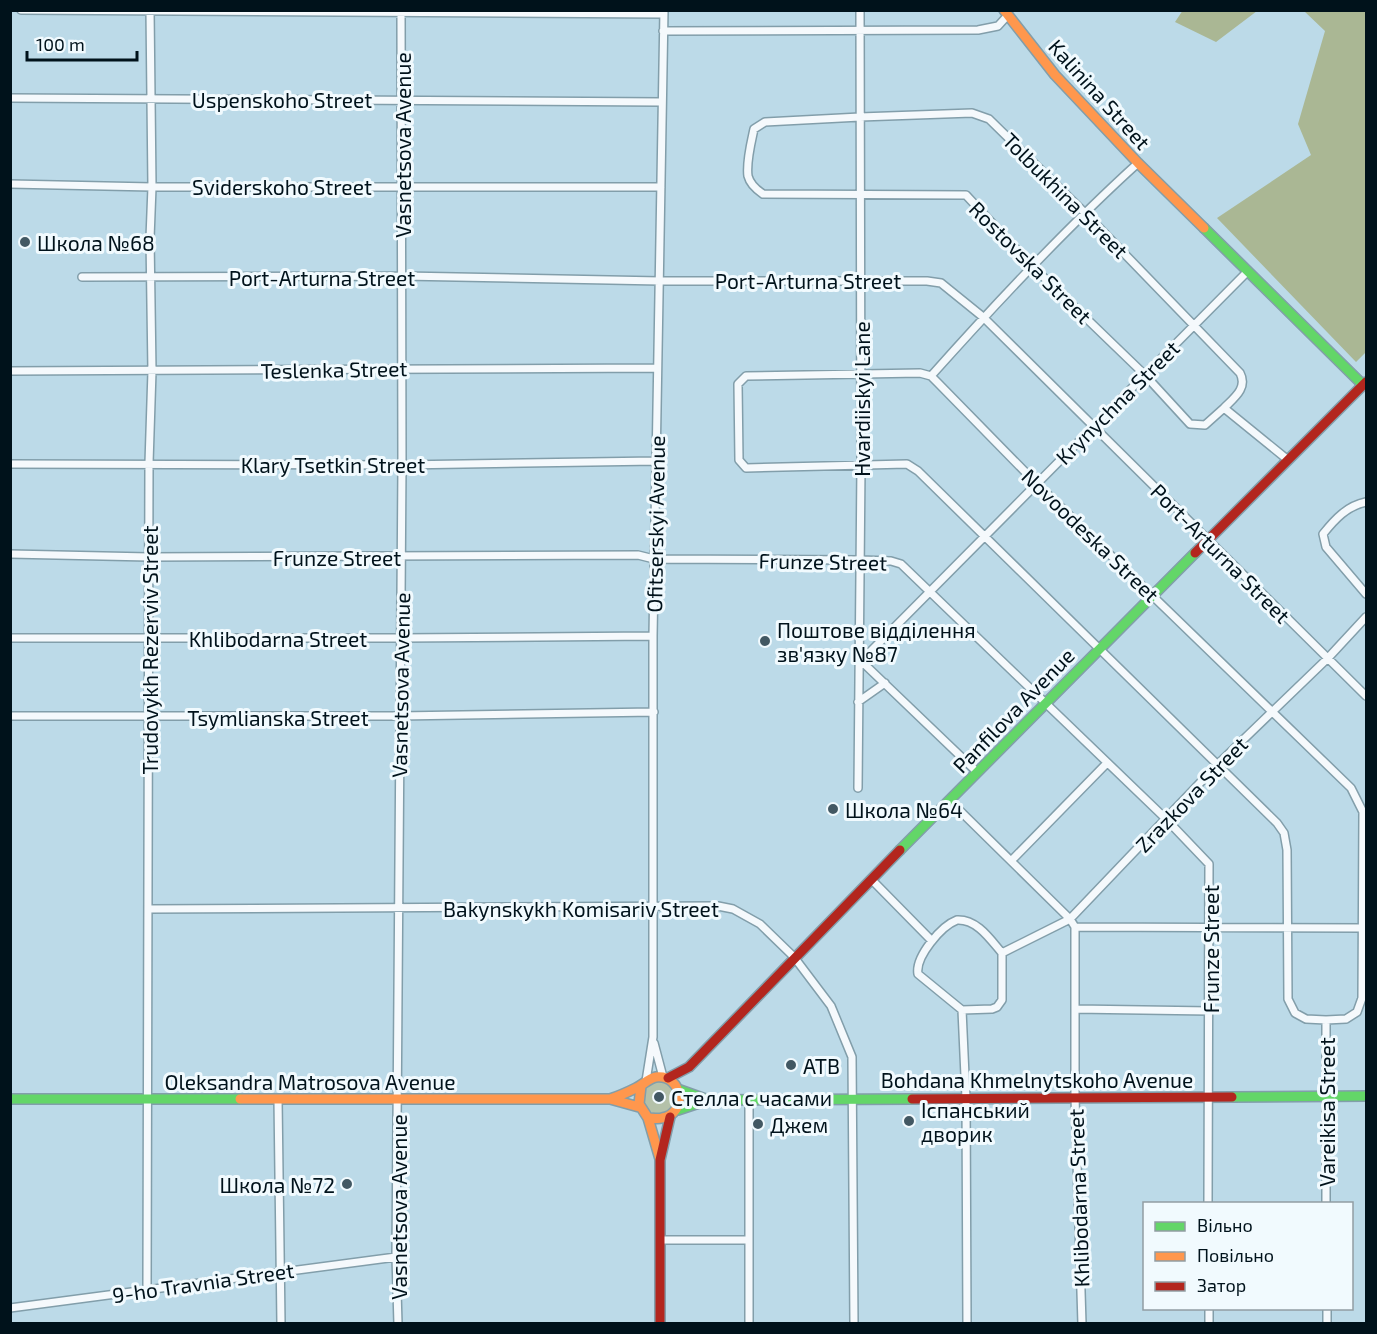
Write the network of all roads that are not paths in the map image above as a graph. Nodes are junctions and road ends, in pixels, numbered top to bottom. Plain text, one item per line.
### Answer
1 (21, 10) edge
2 (860, 10) edge
3 (150, 11) edge
4 (401, 12) edge
5 (664, 12) edge
6 (1006, 13) edge
7 (663, 31) junction
8 (860, 31) junction
9 (10, 98) edge
10 (151, 99) junction
11 (402, 100) junction
12 (662, 102) junction
13 (860, 117) junction
14 (749, 156) joint
15 (1138, 163) junction
16 (10, 184) edge
17 (402, 185) junction
18 (152, 187) junction
19 (661, 187) junction
20 (860, 196) junction
21 (1084, 212) junction
22 (1031, 265) junction
23 (1248, 271) junction
24 (403, 276) junction
25 (82, 277) dead end
26 (151, 277) junction
27 (660, 280) junction
28 (860, 280) junction
29 (983, 317) junction
30 (1195, 324) junction
31 (401, 368) junction
32 (657, 368) junction
33 (10, 371) edge
34 (152, 371) junction
35 (860, 375) junction
36 (1145, 375) junction
37 (931, 376) junction
38 (1365, 385) edge
39 (1224, 408) junction
40 (1092, 427) junction
41 (1288, 460) junction
42 (656, 461) junction
43 (149, 463) junction
44 (10, 464) edge
45 (402, 465) junction
46 (861, 466) junction
47 (1036, 483) junction
48 (1366, 502) edge
49 (985, 534) junction
50 (1209, 540) junction
51 (10, 554) edge
52 (149, 557) junction
53 (402, 558) junction
54 (654, 560) junction
55 (860, 560) junction
56 (931, 592) junction
57 (1366, 594) edge
58 (1153, 596) junction
59 (1366, 617) edge
60 (653, 636) junction
61 (10, 638) edge
62 (149, 638) junction
63 (401, 638) junction
64 (1099, 648) junction
65 (858, 658) junction
66 (1328, 658) junction
67 (885, 683) junction
68 (1366, 696) edge
69 (858, 702) junction
70 (1046, 704) junction
71 (1272, 711) junction
72 (654, 712) junction
73 (10, 716) edge
74 (399, 716) junction
75 (148, 717) junction
76 (1107, 763) junction
77 (1218, 765) junction
78 (977, 772) junction
79 (858, 788) dead end
80 (949, 800) junction
81 (1166, 819) junction
82 (1011, 861) junction
83 (871, 879) junction
84 (652, 906) junction
85 (398, 908) junction
86 (148, 909) junction
87 (1070, 919) junction
88 (1075, 927) junction
89 (1210, 928) junction
90 (1287, 928) junction
91 (1365, 928) edge
92 (932, 941) junction
93 (1002, 953) junction
94 (794, 957) junction
95 (1075, 1009) junction
96 (962, 1010) junction
97 (1210, 1011) junction
98 (1326, 1020) junction
99 (653, 1037) junction
100 (689, 1067) junction
101 (665, 1077) junction
102 (643, 1084) junction
103 (680, 1090) junction
104 (1207, 1096) junction
105 (1325, 1096) junction
106 (1366, 1096) edge
107 (1075, 1097) junction
108 (852, 1098) junction
109 (966, 1098) junction
110 (10, 1099) edge
111 (146, 1099) junction
112 (278, 1099) junction
113 (397, 1099) junction
114 (609, 1099) junction
115 (708, 1100) junction
116 (749, 1100) junction
117 (639, 1107) junction
118 (678, 1110) junction
119 (670, 1117) junction
120 (648, 1118) junction
121 (660, 1160) junction
122 (1208, 1202) edge
123 (1326, 1202) edge
124 (660, 1240) junction
125 (749, 1240) junction
126 (396, 1257) junction
127 (279, 1271) junction
128 (147, 1289) junction
129 (10, 1308) edge
130 (281, 1323) edge
131 (398, 1323) edge
132 (660, 1323) edge
133 (749, 1323) edge
134 (854, 1323) edge
135 (967, 1323) edge
136 (1082, 1323) edge

1 - 3 street
2 - 8 street, Hvardiiskyi Lane
3 - 4 street
3 - 10 street, Trudovykh Rezerviv Street
4 - 5 street
4 - 11 street, Vasnetsova Avenue
5 - 7 street, Ofitserskyi Avenue
6 - 8 street, Kalinina Street
6 - 15 main road, Kalinina Street
7 - 8 street, Kalinina Street
7 - 12 street, Ofitserskyi Avenue
8 - 13 street, Hvardiiskyi Lane
9 - 10 street, Uspenskoho Street
10 - 11 street, Uspenskoho Street
10 - 18 street, Trudovykh Rezerviv Street
11 - 12 street, Uspenskoho Street
11 - 17 street, Vasnetsova Avenue
12 - 19 street, Ofitserskyi Avenue
13 - 14 street, Tolbukhina Street
13 - 20 street, Hvardiiskyi Lane
13 - 21 street, Tolbukhina Street
14 - 20 street, Rostovska Street
15 - 21 street
15 - 23 main road, Kalinina Street
16 - 18 street, Sviderskoho Street
17 - 18 street, Sviderskoho Street
17 - 19 street, Sviderskoho Street
17 - 24 street, Vasnetsova Avenue
18 - 26 street, Trudovykh Rezerviv Street
19 - 27 street, Ofitserskyi Avenue
20 - 22 street, Rostovska Street
20 - 28 street, Hvardiiskyi Lane
21 - 22 street
21 - 30 street, Tolbukhina Street
22 - 29 street
22 - 36 street, Rostovska Street
23 - 30 street, Krynychna Street
23 - 38 main road, Kalinina Street
24 - 26 street, Port-Arturna Street
24 - 27 street, Port-Arturna Street
24 - 31 street, Vasnetsova Avenue
25 - 26 street, Port-Arturna Street
26 - 34 street, Trudovykh Rezerviv Street
27 - 28 street, Port-Arturna Street
27 - 32 street, Ofitserskyi Avenue
28 - 29 street, Port-Arturna Street
28 - 35 street, Hvardiiskyi Lane
29 - 37 street
29 - 40 street, Port-Arturna Street
30 - 36 street, Krynychna Street
30 - 39 street, Tolbukhina Street
31 - 32 street, Teslenka Street
31 - 34 street, Teslenka Street
31 - 45 street, Vasnetsova Avenue
32 - 42 street, Ofitserskyi Avenue
33 - 34 street, Teslenka Street
34 - 43 street, Trudovykh Rezerviv Street
35 - 37 street
35 - 46 street, Hvardiiskyi Lane
35 - 46 street
36 - 39 street, Rostovska Street
36 - 40 street, Krynychna Street
37 - 47 street, Novoodeska Street
38 - 41 main road, Panfilova Avenue
39 - 41 street
40 - 47 street, Krynychna Street
40 - 50 street, Port-Arturna Street
41 - 50 main road, Panfilova Avenue
42 - 45 street, Klary Tsetkin Street
42 - 54 street, Ofitserskyi Avenue
43 - 44 street, Klary Tsetkin Street
43 - 45 street, Klary Tsetkin Street
43 - 52 street, Trudovykh Rezerviv Street
45 - 53 street, Vasnetsova Avenue
46 - 49 street
46 - 55 street, Hvardiiskyi Lane
47 - 49 street, Krynychna Street
47 - 58 street, Novoodeska Street
48 - 57 street
49 - 56 street, Krynychna Street
49 - 64 street
50 - 58 main road, Panfilova Avenue
50 - 66 street, Port-Arturna Street
51 - 52 street, Frunze Street
52 - 53 street, Frunze Street
52 - 62 street, Trudovykh Rezerviv Street
53 - 54 street, Frunze Street
53 - 63 street, Vasnetsova Avenue
54 - 55 street, Frunze Street
54 - 60 street, Ofitserskyi Avenue
55 - 56 street, Frunze Street
55 - 65 street, Hvardiiskyi Lane
56 - 65 street, Krynychna Street
56 - 70 street, Frunze Street
58 - 64 main road, Panfilova Avenue
58 - 71 street, Novoodeska Street
59 - 66 street, Zrazkova Street
60 - 63 street, Khlibodarna Street
60 - 72 street, Ofitserskyi Avenue
61 - 62 street, Khlibodarna Street
62 - 63 street, Khlibodarna Street
62 - 75 street, Trudovykh Rezerviv Street
63 - 74 street, Vasnetsova Avenue
64 - 70 main road, Panfilova Avenue
64 - 77 street
65 - 67 street
65 - 69 street, Hvardiiskyi Lane
66 - 68 street, Port-Arturna Street
66 - 71 street, Zrazkova Street
67 - 69 street
67 - 78 street
69 - 79 street, Hvardiiskyi Lane
70 - 76 street, Frunze Street
70 - 78 main road, Panfilova Avenue
71 - 77 street, Zrazkova Street
71 - 91 street, Novoodeska Street
72 - 74 street, Tsymlianska Street
72 - 84 street, Ofitserskyi Avenue
73 - 75 street, Tsymlianska Street
74 - 75 street, Tsymlianska Street
74 - 85 street, Vasnetsova Avenue
75 - 86 street, Trudovykh Rezerviv Street
76 - 81 street, Frunze Street
76 - 82 street
77 - 81 street, Zrazkova Street
77 - 90 street
78 - 80 main road, Panfilova Avenue
80 - 82 street
80 - 83 main road, Panfilova Avenue
81 - 87 street, Zrazkova Street
81 - 89 street, Frunze Street
82 - 87 street
83 - 92 street
83 - 94 main road, Panfilova Avenue
84 - 85 street, Bakynskykh Komisariv Street
84 - 94 street, Bakynskykh Komisariv Street
84 - 99 street, Ofitserskyi Avenue
85 - 86 street, Bakynskykh Komisariv Street
85 - 113 street, Vasnetsova Avenue
86 - 111 street, Trudovykh Rezerviv Street
87 - 88 street
87 - 93 street, Zrazkova Street
88 - 89 street
88 - 95 street, Khlibodarna Street
89 - 90 street
89 - 97 street, Frunze Street
90 - 91 street
90 - 98 street
91 - 98 street, Novoodeska Street
92 - 93 street
92 - 96 street
93 - 96 street
94 - 100 main road, Panfilova Avenue
94 - 108 street, Bakynskykh Komisariv Street
95 - 97 street
95 - 107 street, Khlibodarna Street
96 - 109 street
97 - 104 street, Frunze Street
98 - 105 street, Vareikisa Street
99 - 101 street
99 - 102 street
100 - 101 main road, Panfilova Avenue
100 - 103 main road, Panfilova Avenue
101 - 102 main road
101 - 103 main road
102 - 114 main road
102 - 117 main road
103 - 115 main road
103 - 118 main road
104 - 105 main road, Bohdana Khmelnytskoho Avenue
104 - 107 main road, Bohdana Khmelnytskoho Avenue
104 - 122 street, Frunze Street
105 - 106 main road, Bohdana Khmelnytskoho Avenue
105 - 123 street, Vareikisa Street
107 - 109 main road, Bohdana Khmelnytskoho Avenue
107 - 136 street, Khlibodarna Street
108 - 109 main road, Bohdana Khmelnytskoho Avenue
108 - 116 main road, Bohdana Khmelnytskoho Avenue
108 - 134 street, Bakynskykh Komisariv Street
109 - 135 street
110 - 111 main road, Oleksandra Matrosova Avenue
111 - 112 main road, Oleksandra Matrosova Avenue
111 - 128 street, Trudovykh Rezerviv Street
112 - 113 main road, Oleksandra Matrosova Avenue
112 - 127 street
113 - 114 main road, Oleksandra Matrosova Avenue
113 - 126 street, Vasnetsova Avenue
114 - 117 main road
115 - 116 main road, Bohdana Khmelnytskoho Avenue
115 - 118 main road
116 - 125 street
117 - 120 main road
118 - 119 main road
119 - 120 main road
119 - 121 main road
120 - 121 main road
121 - 124 main road
124 - 125 street
124 - 132 main road
125 - 133 street
126 - 127 street, 9-ho Travnia Street
126 - 131 street, Vasnetsova Avenue
127 - 128 street, 9-ho Travnia Street
127 - 130 street
128 - 129 street, 9-ho Travnia Street

